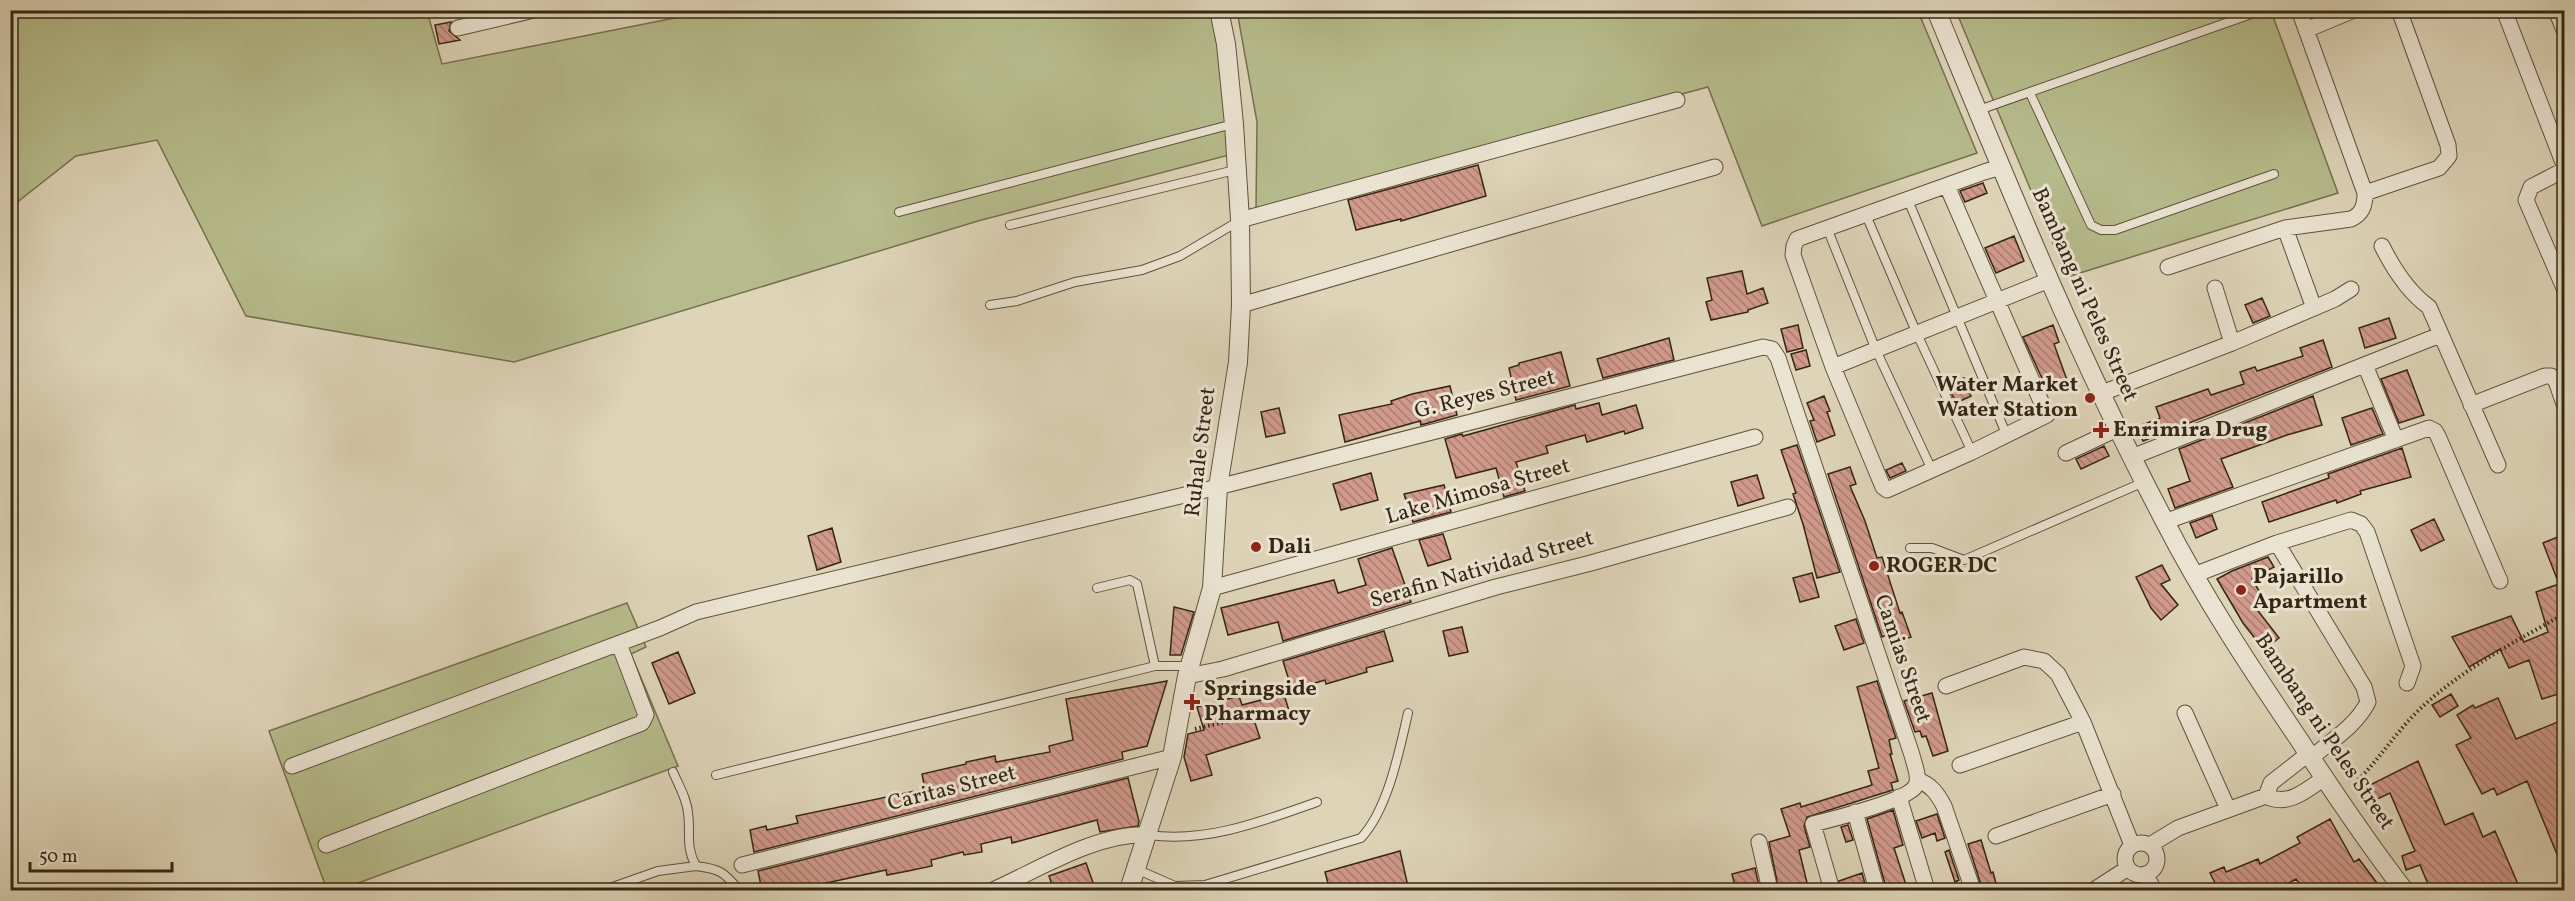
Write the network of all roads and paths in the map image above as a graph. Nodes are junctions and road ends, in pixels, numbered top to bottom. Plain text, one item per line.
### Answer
1 (534, 10) edge
2 (1220, 10) edge
3 (1936, 10) edge
4 (2299, 10) edge
5 (2354, 10) edge
6 (2399, 10) edge
7 (2504, 10) edge
8 (2556, 10) edge
9 (2257, 12) dead end
10 (458, 28) dead end
11 (2306, 30) junction
12 (2565, 30) edge
13 (2030, 93) junction
14 (1677, 100) dead end
15 (1977, 111) junction
16 (1234, 124) junction
17 (1715, 167) dead end
18 (2001, 168) junction
19 (2565, 168) edge
20 (1237, 169) junction
21 (2274, 174) dead end
22 (1947, 186) junction
23 (2365, 193) junction
24 (1908, 200) junction
25 (899, 212) dead end
26 (1866, 214) junction
27 (1240, 220) junction
28 (1010, 225) dead end
29 (1827, 228) junction
30 (2285, 228) junction
31 (2382, 246) dead end
32 (2168, 267) dead end
33 (2049, 280) junction
34 (2215, 288) dead end
35 (2565, 288) edge
36 (2351, 289) dead end
37 (1997, 301) junction
38 (1241, 304) junction
39 (990, 305) dead end
40 (2314, 308) junction
41 (1957, 317) junction
42 (1917, 334) junction
43 (2440, 335) junction
44 (2232, 343) junction
45 (1763, 347) joint
46 (1876, 350) junction
47 (2365, 365) junction
48 (1833, 367) junction
49 (2102, 393) junction
50 (2565, 404) edge
51 (2471, 405) junction
52 (2119, 428) junction
53 (2007, 436) junction
54 (1755, 437) dead end
55 (2396, 440) junction
56 (1972, 452) junction
57 (2066, 453) dead end
58 (2132, 457) junction
59 (2498, 465) dead end
60 (1932, 470) junction
61 (2144, 482) junction
62 (1218, 487) junction
63 (1788, 507) dead end
64 (2164, 522) junction
65 (2277, 543) junction
66 (1910, 548) dead end
67 (2194, 575) junction
68 (2500, 581) dead end
69 (1097, 588) dead end
70 (1212, 588) junction
71 (2565, 614) edge
72 (619, 644) junction
73 (1155, 666) junction
74 (1189, 671) junction
75 (2407, 683) dead end
76 (1946, 686) dead end
77 (1408, 713) dead end
78 (2185, 713) dead end
79 (1258, 714) dead end
80 (2083, 722) junction
81 (1177, 733) junction
82 (2310, 756) junction
83 (1173, 757) junction
84 (1960, 765) dead end
85 (292, 766) dead end
86 (2287, 771) junction
87 (673, 772) dead end
88 (716, 775) dead end
89 (2324, 778) junction
90 (1918, 780) junction
91 (2113, 794) junction
92 (2302, 794) junction
93 (2266, 796) junction
94 (1899, 797) junction
95 (2338, 799) junction
96 (1317, 802) dead end
97 (2228, 809) junction
98 (1855, 812) junction
99 (1149, 835) junction
100 (1996, 836) dead end
101 (1759, 843) dead end
102 (326, 845) dead end
103 (2132, 845) junction
104 (2150, 845) junction
105 (742, 865) dead end
106 (696, 866) junction
107 (2128, 868) junction
108 (1136, 869) junction
109 (2145, 874) junction
110 (604, 891) edge
111 (739, 891) edge
112 (993, 891) edge
113 (1129, 891) edge
114 (1770, 891) edge
115 (1832, 891) edge
116 (1877, 891) edge
117 (1927, 891) edge
118 (1973, 891) edge
119 (2094, 891) edge
120 (2154, 891) edge
121 (2404, 891) edge

1 - 10 street
2 - 16 street, Ruhale Street
3 - 15 street, Bambang ni Peles Street
4 - 11 street
5 - 11 street
6 - 23 street
7 - 19 street
8 - 12 street
9 - 13 lane
11 - 23 street
13 - 15 lane
13 - 21 lane
14 - 27 street
15 - 18 street, Bambang ni Peles Street
16 - 20 street, Ruhale Street
16 - 25 lane
17 - 38 street
18 - 22 street
18 - 33 street, Bambang ni Peles Street
19 - 35 street
20 - 27 street, Ruhale Street
20 - 28 lane
22 - 24 street
22 - 37 street
23 - 30 street
24 - 26 street
24 - 41 lane
26 - 29 street
26 - 42 lane
27 - 38 street, Ruhale Street
27 - 39 lane
29 - 46 lane
29 - 48 street
30 - 32 street
30 - 40 street
31 - 43 street
33 - 37 street
33 - 49 street, Bambang ni Peles Street
34 - 44 street
36 - 40 street
37 - 41 street
37 - 53 street
38 - 62 street, Ruhale Street
40 - 44 street
41 - 42 street
41 - 53 lane
42 - 46 street
42 - 56 lane
43 - 47 street
43 - 51 street
44 - 49 street
45 - 62 street, G. Reyes Street
45 - 90 street, Camias Street
46 - 48 street
46 - 60 lane
47 - 55 street
47 - 58 street
48 - 60 street
49 - 52 street, Bambang ni Peles Street
50 - 51 street
51 - 59 street
52 - 57 street
52 - 58 street, Bambang ni Peles Street
53 - 56 street
54 - 70 street, Lake Mimosa Street
55 - 64 street
55 - 68 street
56 - 60 street
58 - 61 street, Bambang ni Peles Street
61 - 64 street, Bambang ni Peles Street
61 - 66 lane
62 - 70 street, Ruhale Street
62 - 72 street, G. Reyes Street
63 - 74 street, Serafin Natividad Street
64 - 67 street, Bambang ni Peles Street
65 - 67 street
65 - 75 street
65 - 82 street
67 - 82 street, Bambang ni Peles Street
69 - 73 lane
70 - 74 street, Ruhale Street
71 - 95 path
72 - 85 street, G. Reyes Street
72 - 102 street
73 - 74 lane
73 - 88 lane
74 - 81 street, Ruhale Street
76 - 80 street
77 - 108 lane
78 - 97 street
79 - 81 path
80 - 84 street
80 - 91 street
81 - 83 street, Ruhale Street
82 - 86 street
82 - 89 street, Bambang ni Peles Street
83 - 99 street, Ruhale Street
83 - 105 street, Caritas Street
86 - 92 street
86 - 93 street
87 - 106 lane
89 - 92 street
89 - 95 street, Bambang ni Peles Street
90 - 94 street
90 - 118 street
91 - 100 street
91 - 103 street
92 - 93 street
93 - 97 street
94 - 98 street
94 - 117 street
95 - 121 street, Bambang ni Peles Street
96 - 99 lane
97 - 104 street
98 - 115 street
98 - 116 street
99 - 108 street, Ruhale Street
99 - 112 street
101 - 114 street
103 - 104 street
103 - 107 street
104 - 109 street
106 - 110 lane
106 - 111 lane
107 - 109 street
107 - 119 street
108 - 113 street, Ruhale Street
109 - 120 street

